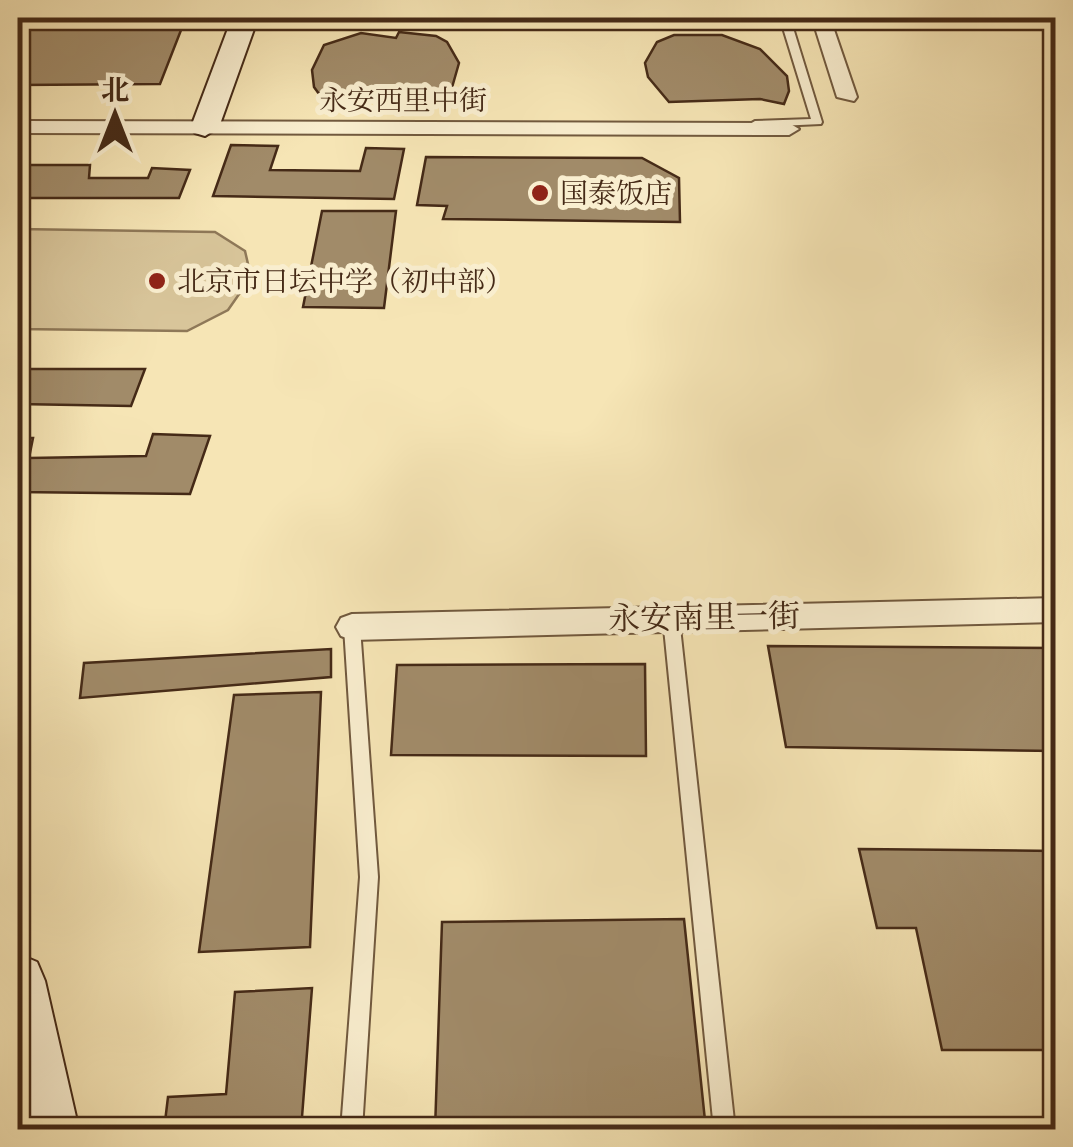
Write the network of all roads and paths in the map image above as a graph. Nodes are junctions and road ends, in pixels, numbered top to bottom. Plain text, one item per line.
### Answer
1 (245, 18) edge
2 (785, 18) edge
3 (820, 18) edge
4 (847, 97) dead end
5 (205, 126) junction
6 (18, 127) edge
7 (684, 129) junction
8 (789, 129) dead end
9 (1056, 610) edge
10 (671, 618) junction
11 (352, 627) joint
12 (18, 981) edge
13 (48, 1130) edge
14 (352, 1130) edge
15 (725, 1130) edge

1 - 5 street
2 - 7 lane
3 - 4 street
5 - 6 street, 永安西里中街
5 - 7 street, 永安西里中街
7 - 8 street, 永安西里中街
9 - 10 street, 永安南里一街
10 - 11 street, 永安南里一街
10 - 15 lane
11 - 14 lane
12 - 13 street

